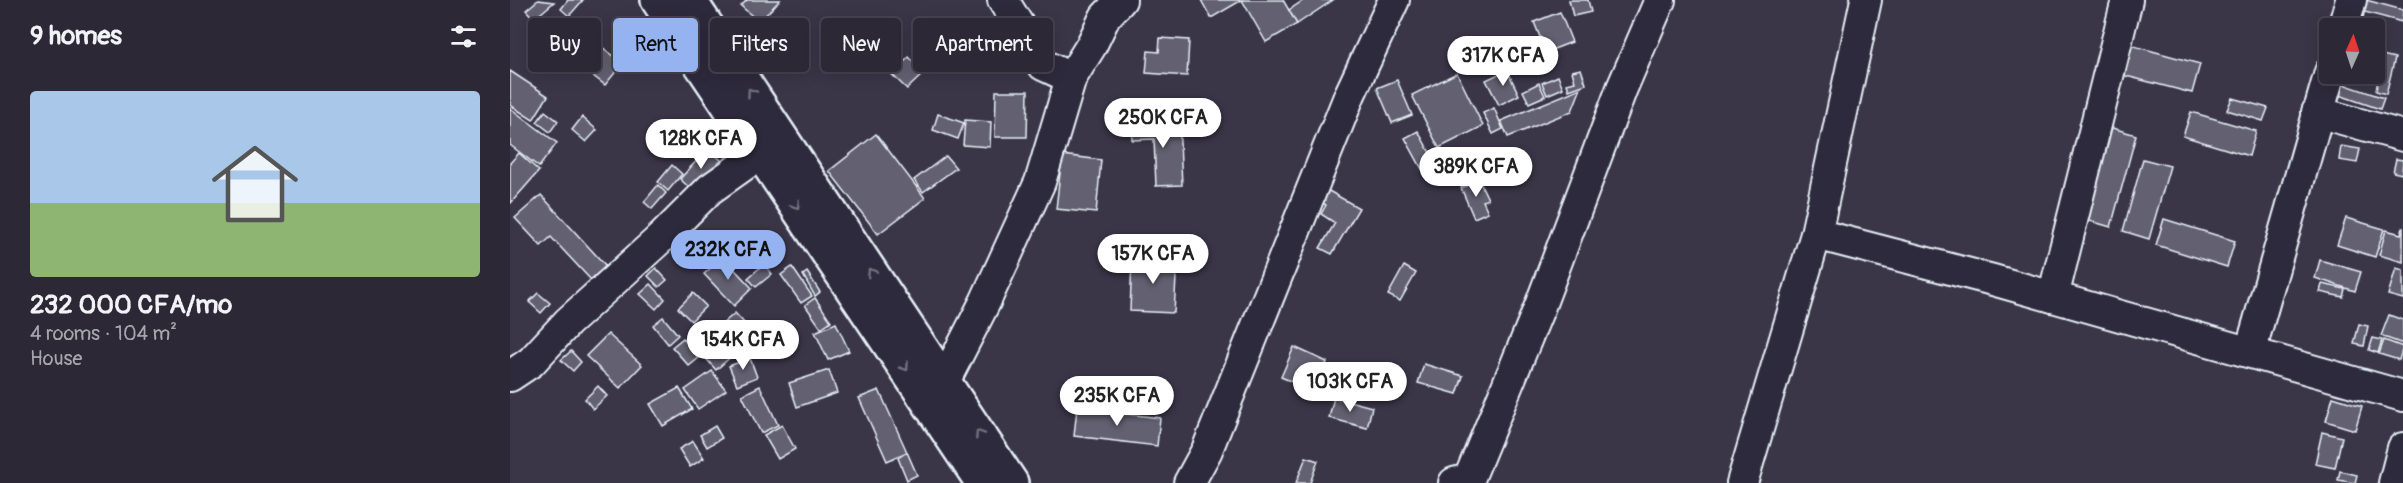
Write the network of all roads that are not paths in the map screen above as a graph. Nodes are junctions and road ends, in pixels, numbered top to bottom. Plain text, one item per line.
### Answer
1 (658, 0) edge
2 (689, 0) edge
3 (1003, 0) edge
4 (1121, 0) edge
5 (1394, 0) edge
6 (1660, 0) edge
7 (1866, 0) edge
8 (2127, 0) edge
9 (2351, 0) edge
10 (2346, 18) edge
11 (1071, 78) junction
12 (2326, 84) edge
13 (2317, 112) junction
14 (2403, 136) edge
15 (761, 153) junction
16 (1816, 234) junction
17 (2053, 297) junction
18 (2250, 352) junction
19 (510, 376) edge
20 (944, 382) junction
21 (2403, 396) edge
22 (2403, 448) edge
23 (983, 483) edge
24 (1011, 483) edge
25 (1189, 483) edge
26 (1454, 483) edge
27 (1742, 483) edge
28 (2394, 483) edge

1 - 15 main road
20 -> 2 main road
3 - 11 street
4 - 11 street
5 - 25 street
6 - 26 street
7 - 16 street
8 - 17 street
9 - 10 street
11 - 20 street
12 - 13 street
13 - 14 street
13 - 18 street
15 - 19 street
15 -> 23 main road
16 - 17 street
16 - 27 street
17 - 18 street
18 - 21 street
24 -> 20 main road
22 - 28 street

